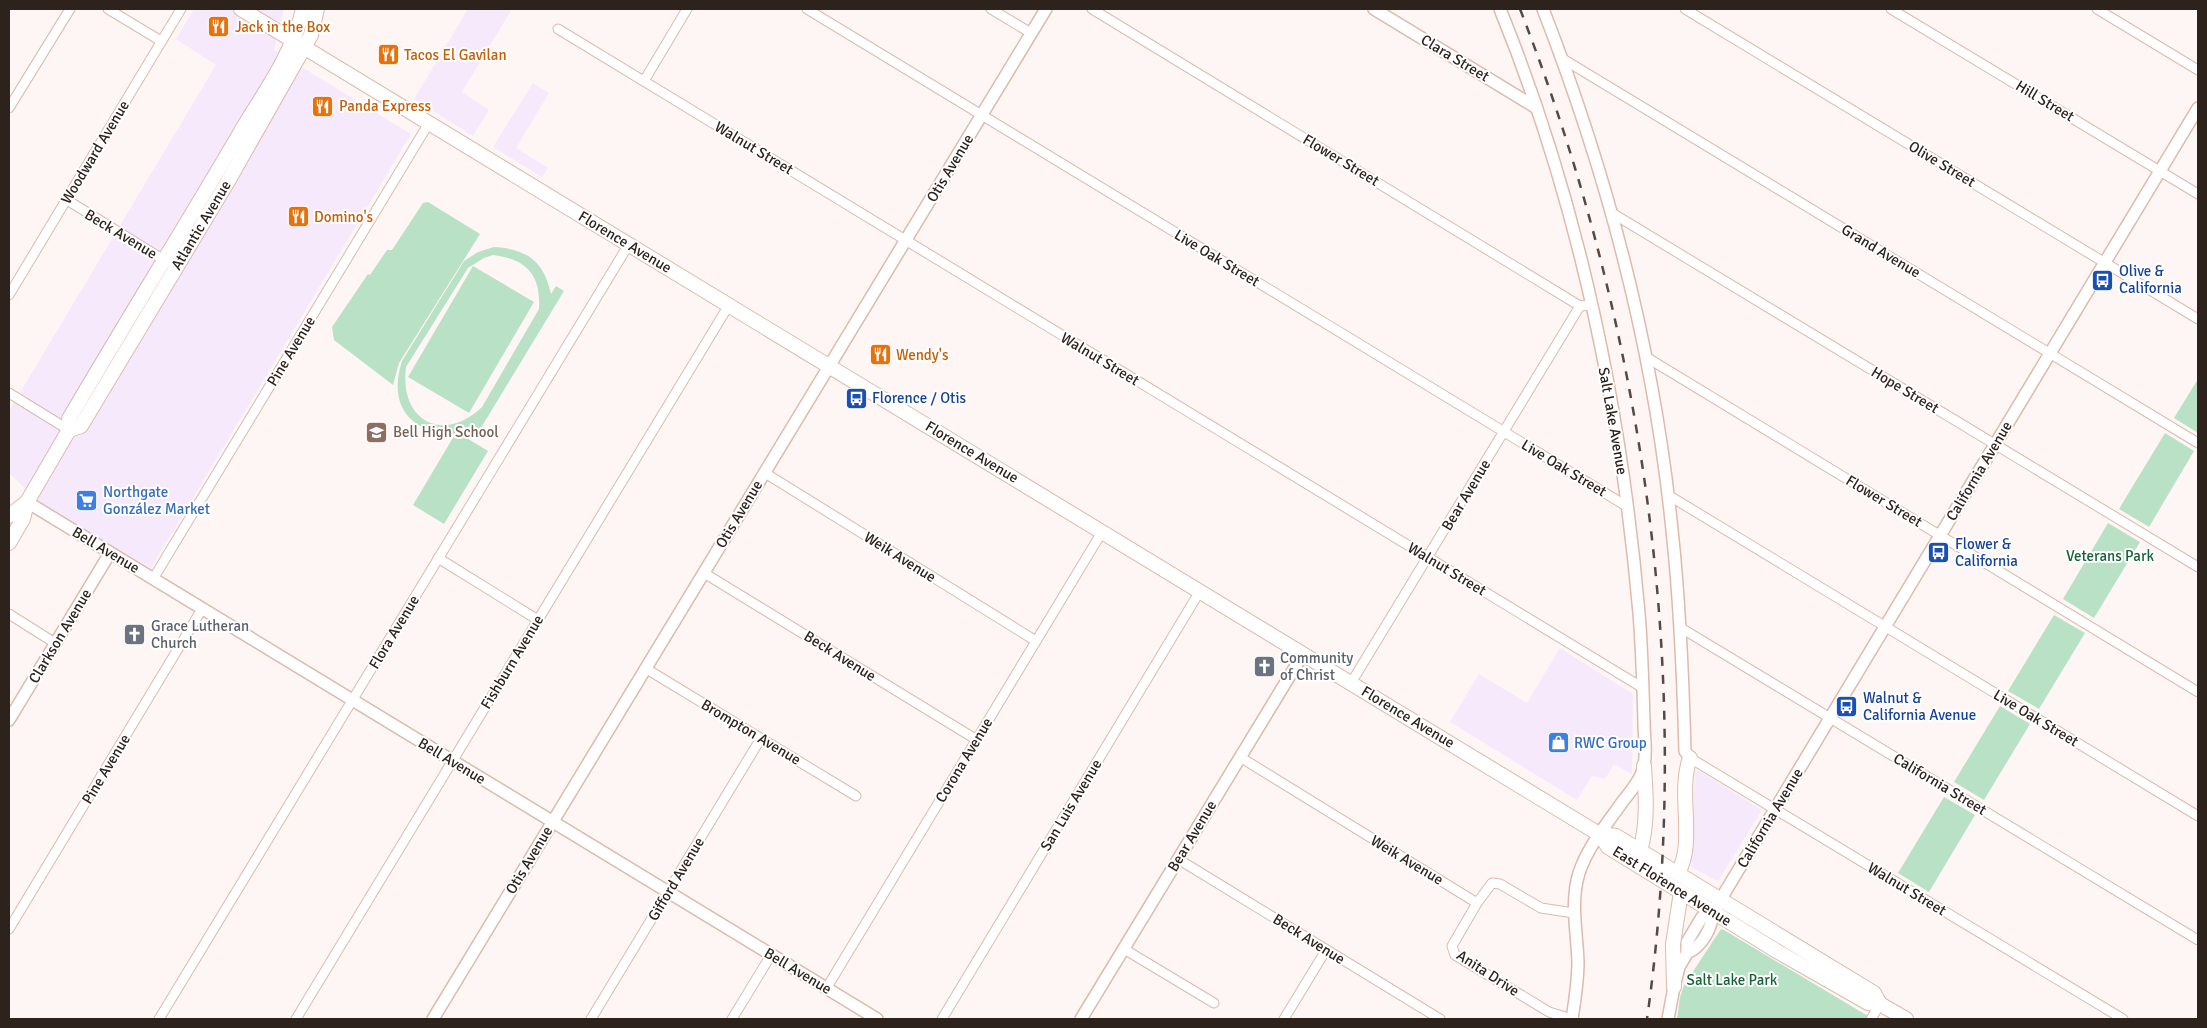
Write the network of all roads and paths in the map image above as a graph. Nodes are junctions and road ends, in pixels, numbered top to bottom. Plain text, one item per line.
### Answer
1 (70, 9) edge
2 (108, 9) edge
3 (181, 9) edge
4 (240, 9) edge
5 (303, 9) edge
6 (317, 9) edge
7 (687, 9) edge
8 (807, 9) edge
9 (991, 9) edge
10 (1046, 9) edge
11 (1092, 9) edge
12 (1374, 9) edge
13 (1500, 9) edge
14 (1543, 9) edge
15 (1685, 9) edge
16 (1892, 9) edge
17 (2097, 9) edge
18 (558, 29) dead end
19 (1031, 33) junction
20 (161, 41) junction
21 (298, 44) junction
22 (1562, 59) junction
23 (2198, 70) edge
24 (644, 81) junction
25 (1536, 107) junction
26 (9, 108) edge
27 (2198, 108) edge
28 (982, 115) junction
29 (429, 123) junction
30 (2160, 171) junction
31 (2198, 194) edge
32 (67, 200) junction
33 (1612, 213) junction
34 (906, 240) junction
35 (629, 244) junction
36 (2105, 263) junction
37 (170, 264) junction
38 (9, 295) edge
39 (729, 305) junction
40 (1586, 305) junction
41 (2198, 319) edge
42 (2050, 353) junction
43 (1646, 357) junction
44 (830, 366) junction
45 (9, 393) edge
46 (69, 430) junction
47 (1504, 432) junction
48 (1995, 444) junction
49 (2198, 444) edge
50 (764, 473) junction
51 (1668, 496) junction
52 (27, 502) junction
53 (1628, 507) junction
54 (9, 516) edge
55 (1102, 532) junction
56 (1940, 536) junction
57 (9, 542) edge
58 (110, 553) junction
59 (438, 558) junction
60 (1428, 558) junction
61 (2198, 567) edge
62 (704, 573) junction
63 (153, 579) junction
64 (1200, 591) junction
65 (202, 609) junction
66 (9, 614) edge
67 (538, 620) junction
68 (1885, 626) junction
69 (1681, 628) junction
70 (1036, 641) junction
71 (55, 643) junction
72 (1303, 654) junction
73 (646, 668) junction
74 (1351, 683) junction
75 (1643, 688) junction
76 (2198, 692) edge
77 (352, 700) junction
78 (1830, 718) junction
79 (9, 720) edge
80 (761, 738) junction
81 (977, 740) junction
82 (1240, 758) junction
83 (1690, 758) junction
84 (452, 761) junction
85 (1644, 766) junction
86 (856, 796) dead end
87 (1775, 809) junction
88 (2198, 816) edge
89 (552, 822) junction
90 (1600, 834) junction
91 (1640, 851) junction
92 (1178, 859) junction
93 (1678, 873) junction
94 (668, 892) junction
95 (1681, 892) junction
96 (1721, 899) junction
97 (1477, 903) junction
98 (1713, 912) junction
99 (1574, 913) junction
100 (9, 929) edge
101 (2198, 940) edge
102 (1124, 949) junction
103 (1326, 950) junction
104 (771, 955) junction
105 (1674, 987) junction
106 (826, 989) junction
107 (1214, 1003) dead end
108 (1880, 1004) junction
109 (159, 1019) edge
110 (296, 1019) edge
111 (433, 1019) edge
112 (591, 1019) edge
113 (732, 1019) edge
114 (876, 1019) edge
115 (942, 1019) edge
116 (1081, 1019) edge
117 (1284, 1019) edge
118 (1440, 1019) edge
119 (1572, 1019) edge
120 (1668, 1019) edge
121 (1871, 1019) edge
122 (1906, 1019) edge
123 (2123, 1019) edge

1 - 26 street
2 - 20 street
3 - 20 street, Woodward Avenue
4 - 21 main road, Florence Avenue
5 - 21 main road, Atlantic Avenue
6 - 21 main road, Atlantic Avenue
7 - 24 street
8 - 28 street, Live Oak Street
9 - 19 street
10 - 19 street, Otis Avenue
11 - 40 street, Flower Street
12 - 25 street, Clara Street
13 - 25 street, Salt Lake Avenue
14 - 22 street
15 - 36 street, Olive Street
16 - 30 street, Hill Street
17 - 23 street
18 - 24 street, Walnut Street
19 - 28 street, Otis Avenue
20 - 32 street, Woodward Avenue
21 - 29 main road, Florence Avenue
21 - 37 main road, Atlantic Avenue
22 - 33 street
22 - 42 street, Grand Avenue
24 - 34 street, Walnut Street
25 - 40 street, Salt Lake Avenue
27 - 30 street, California Avenue
28 - 34 street, Otis Avenue
28 - 47 street, Live Oak Street
29 - 35 main road, Florence Avenue
29 - 63 street, Pine Avenue
30 - 31 street, Hill Street
30 - 36 street, California Avenue
32 - 37 street, Beck Avenue
32 - 38 street, Woodward Avenue
33 - 43 street
33 - 48 street, Hope Street
34 - 44 street, Otis Avenue
34 - 60 street, Walnut Street
35 - 39 main road, Florence Avenue
35 - 59 street, Flora Avenue
36 - 41 street, Olive Street
36 - 42 street, California Avenue
37 - 46 main road, Atlantic Avenue
39 - 44 main road, Florence Avenue
39 - 67 street, Fishburn Avenue
40 - 47 street, Bear Avenue
40 - 53 street, Salt Lake Avenue
42 - 48 street, California Avenue
42 - 49 street, Grand Avenue
43 - 51 street
43 - 56 street, Flower Street
44 - 50 street, Otis Avenue
44 - 55 main road, Florence Avenue
45 - 46 street
46 - 52 main road, Atlantic Avenue
47 - 53 street, Live Oak Street
47 - 60 street, Bear Avenue
48 - 56 street, California Avenue
48 - 61 street, Hope Street
50 - 62 street, Otis Avenue
50 - 70 street, Weik Avenue
51 - 68 street, Live Oak Street
51 - 69 street
52 - 54 main road, Atlantic Avenue
52 - 57 main road, Atlantic Avenue
52 - 58 street, Bell Avenue
53 - 75 street, Salt Lake Avenue
55 - 64 main road, Florence Avenue
55 - 70 street, Corona Avenue
56 - 68 street, California Avenue
56 - 76 street, Flower Street
58 - 63 street, Bell Avenue
58 - 71 street, Clarkson Avenue
59 - 67 street
59 - 77 street, Flora Avenue
60 - 74 street, Bear Avenue
60 - 75 street, Walnut Street
62 - 73 street, Otis Avenue
62 - 81 street, Beck Avenue
63 - 65 street, Bell Avenue
64 - 72 main road, Florence Avenue
64 - 115 street, San Luis Avenue
65 - 77 street, Bell Avenue
65 - 100 street, Pine Avenue
66 - 71 street
67 - 84 street, Fishburn Avenue
68 - 78 street, California Avenue
68 - 88 street, Live Oak Street
69 - 78 street, California Street
69 - 83 street
70 - 81 street, Corona Avenue
71 - 79 street, Clarkson Avenue
72 - 74 main road, Florence Avenue
72 - 82 street, Bear Avenue
73 - 80 street, Brompton Avenue
73 - 89 street, Otis Avenue
74 - 90 main road, Florence Avenue
75 - 85 street, Salt Lake Avenue
77 - 84 street, Bell Avenue
77 - 109 street, Flora Avenue
78 - 87 street, California Avenue
78 - 101 street, California Street
80 - 86 street, Brompton Avenue
80 - 94 street, Gifford Avenue
81 - 106 street, Corona Avenue
82 - 92 street, Bear Avenue
82 - 97 street, Weik Avenue
83 - 87 street, Walnut Street
83 - 93 main road
84 - 89 street, Bell Avenue
84 - 110 street, Fishburn Avenue
85 - 90 street, Salt Lake Avenue
85 - 91 main road
87 - 96 street, California Avenue
87 - 123 street, Walnut Street
89 - 94 street, Bell Avenue
89 - 111 street, Otis Avenue
90 - 91 main road, East Florence Avenue
90 - 95 main road, East Florence Avenue
90 - 99 street
91 - 93 main road, East Florence Avenue
92 - 102 street, Bear Avenue
92 - 103 street, Beck Avenue
93 - 96 main road, East Florence Avenue
94 - 104 street, Bell Avenue
94 - 112 street, Gifford Avenue
95 - 98 main road, East Florence Avenue
95 - 105 main road
96 - 98 street, California Avenue
96 - 108 main road, East Florence Avenue
97 - 99 street
97 - 119 street, Anita Drive
98 - 105 street
98 - 108 main road, East Florence Avenue
99 - 119 street
102 - 107 street
102 - 116 street, Bear Avenue
103 - 117 street
103 - 118 street, Beck Avenue
104 - 106 street, Bell Avenue
104 - 113 street
105 - 120 street
106 - 114 street, Bell Avenue
108 - 121 street
108 - 122 main road, East Florence Avenue

